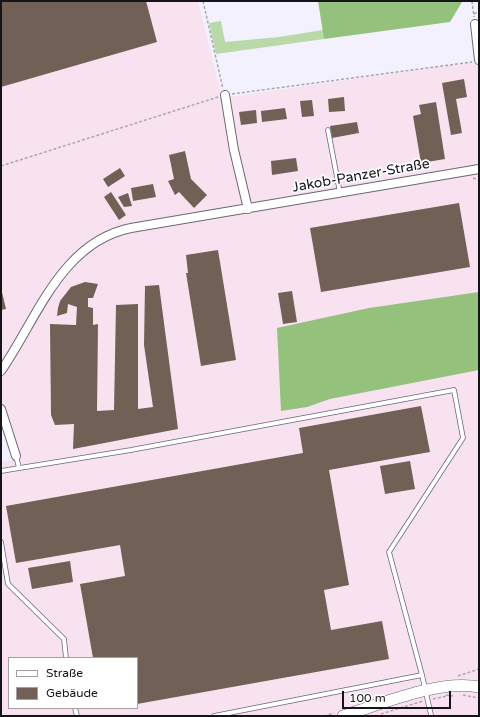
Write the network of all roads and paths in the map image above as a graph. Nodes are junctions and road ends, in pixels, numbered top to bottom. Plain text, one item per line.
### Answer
1 (203, 1) edge
2 (472, 1) edge
3 (479, 11) edge
4 (474, 14) junction
5 (477, 24) edge
6 (479, 61) edge
7 (225, 95) junction
8 (328, 130) dead end
9 (1, 166) edge
10 (479, 169) edge
11 (340, 193) junction
12 (248, 209) junction
13 (1, 371) edge
14 (1, 409) edge
15 (16, 456) joint
16 (19, 468) junction
17 (1, 471) edge
18 (1, 542) edge
19 (66, 657) edge
20 (422, 675) junction
21 (479, 687) edge
22 (426, 696) junction
23 (446, 696) dead end
24 (237, 711) junction
25 (379, 714) dead end
26 (430, 715) edge
27 (214, 716) edge
28 (238, 716) edge
29 (343, 716) edge

1 - 7 path
2 - 4 path
3 - 4 path
4 - 5 path
5 - 6 street
6 - 7 path
7 - 9 path
7 - 12 street
8 - 11 lane
10 - 11 street, Jakob-Panzer-Straße
11 - 12 street, Jakob-Panzer-Straße
12 - 13 street, Jakob-Panzer-Straße
14 - 15 street
15 - 16 lane
16 - 17 lane
16 - 20 lane
18 - 19 lane
20 - 22 lane
20 - 24 lane
21 - 22 main road
22 - 23 path
22 - 25 path
22 - 26 lane
22 - 29 main road
24 - 27 lane
24 - 28 lane

